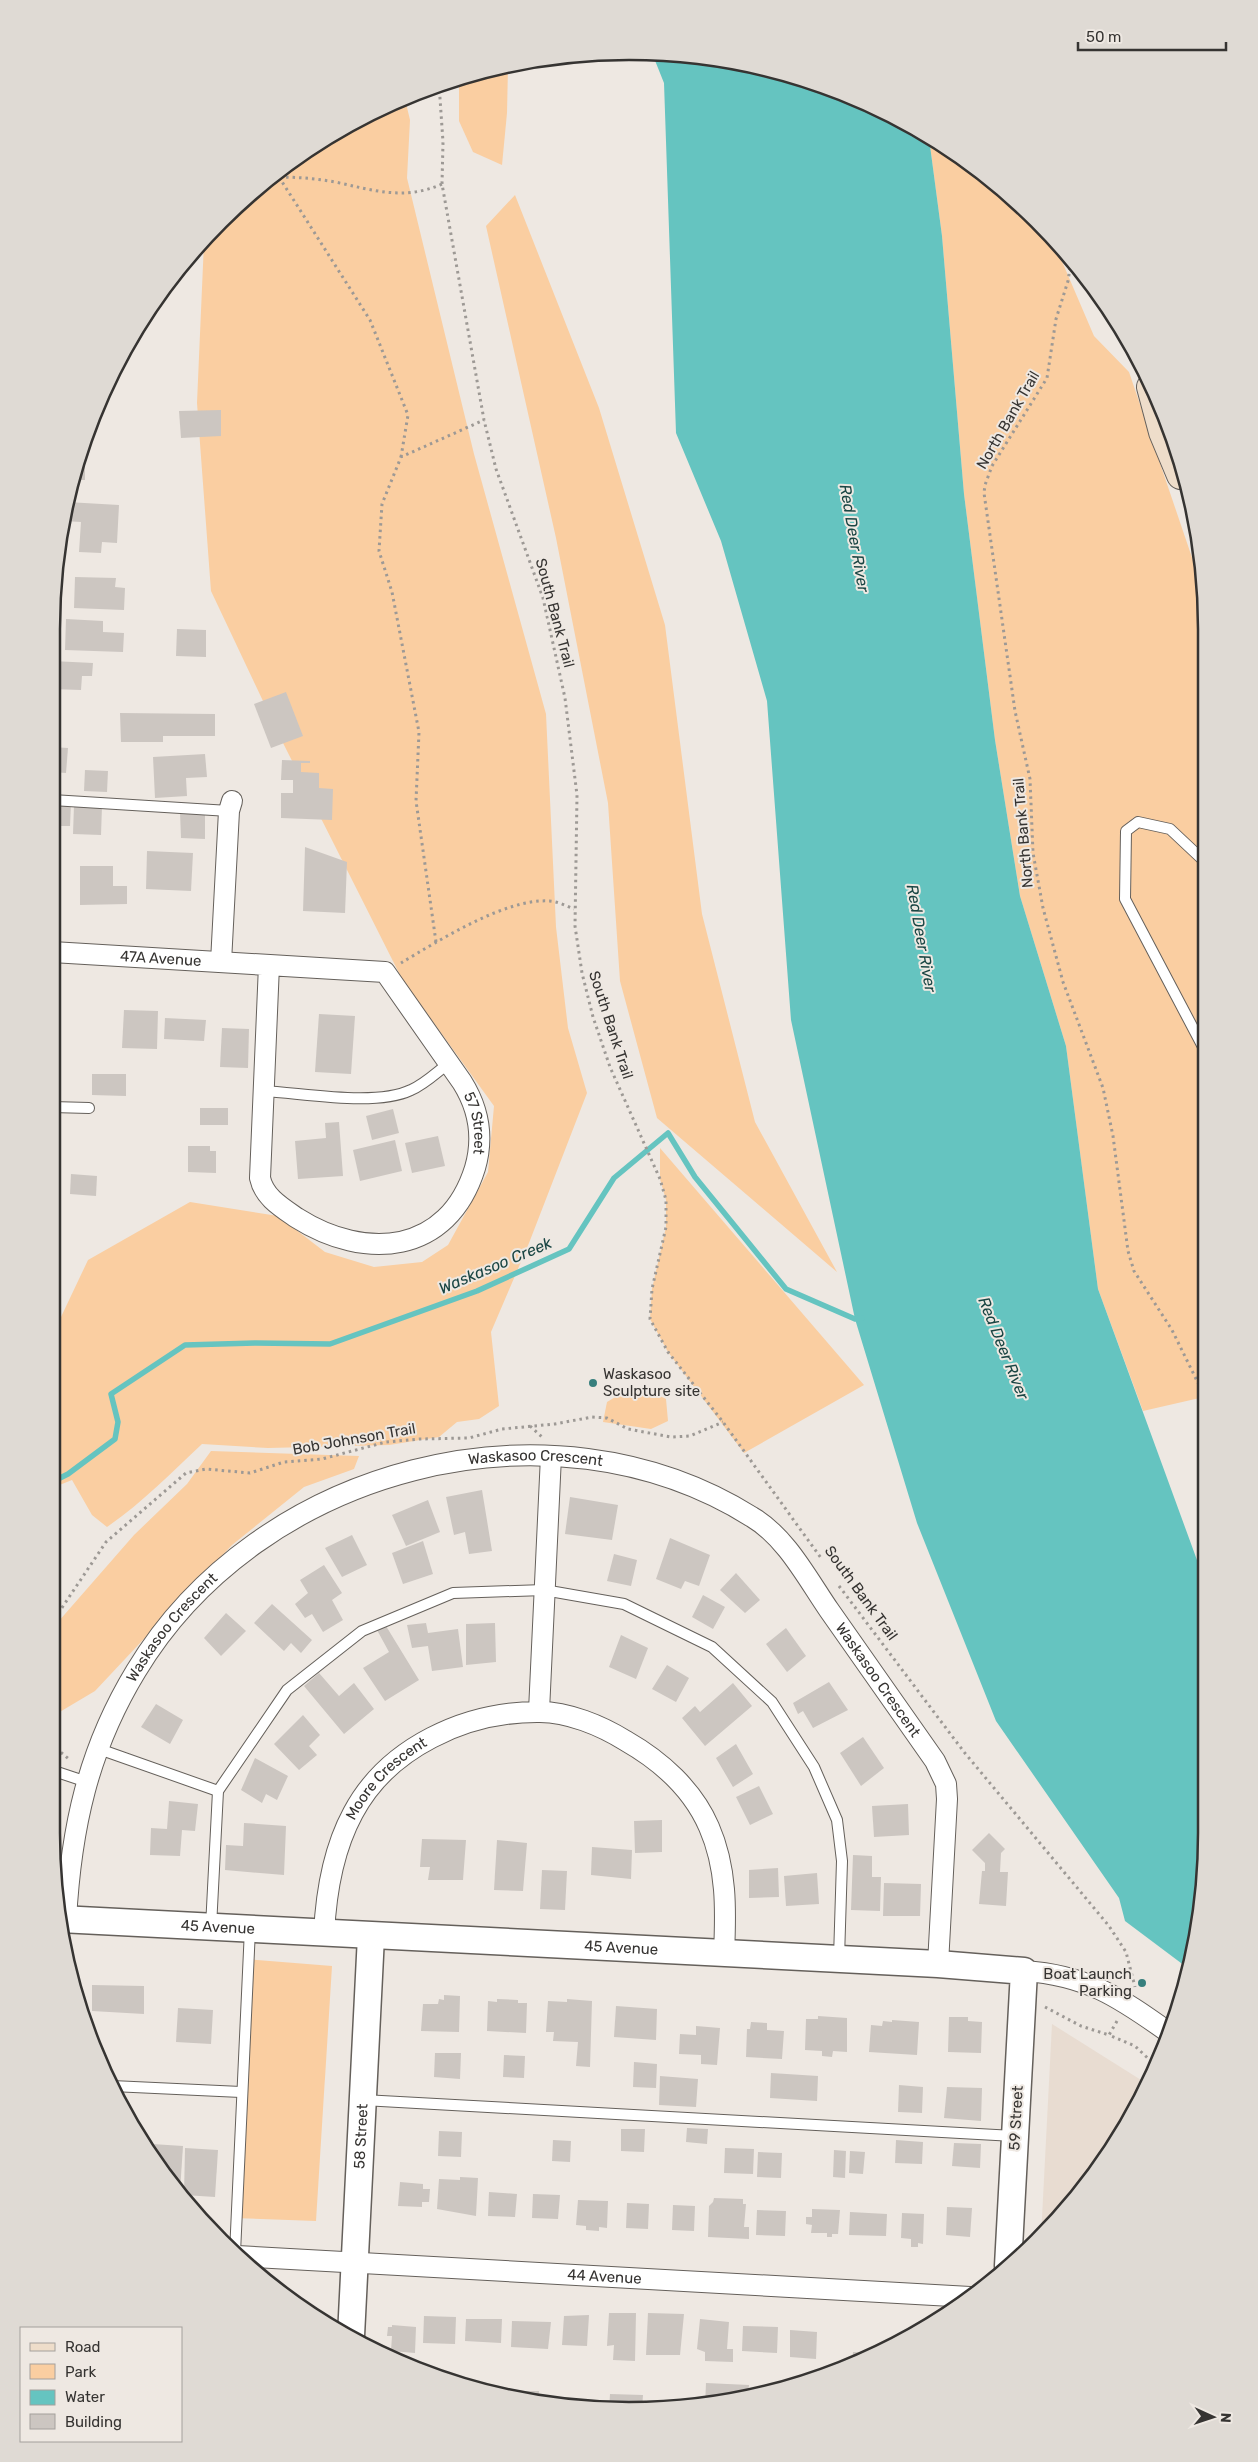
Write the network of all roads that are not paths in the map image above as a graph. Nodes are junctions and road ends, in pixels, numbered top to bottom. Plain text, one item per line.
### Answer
1 (60, 800) edge
2 (231, 806) joint
3 (1198, 855) edge
4 (60, 952) edge
5 (221, 962) junction
6 (269, 965) junction
7 (1198, 1038) edge
8 (449, 1063) junction
9 (263, 1091) junction
10 (60, 1106) edge
11 (89, 1108) dead end
12 (551, 1456) junction
13 (544, 1590) junction
14 (538, 1712) junction
15 (99, 1749) junction
16 (60, 1773) edge
17 (87, 1782) junction
18 (218, 1791) junction
19 (65, 1905) edge
20 (67, 1919) edge
21 (211, 1928) junction
22 (250, 1930) junction
23 (324, 1934) junction
24 (371, 1936) junction
25 (724, 1954) junction
26 (839, 1959) junction
27 (938, 1964) junction
28 (1024, 1971) junction
29 (1163, 2029) edge
30 (120, 2086) edge
31 (241, 2092) junction
32 (363, 2100) junction
33 (1015, 2136) junction
34 (236, 2244) edge
35 (248, 2255) edge
36 (1009, 2257) edge
37 (354, 2262) junction
38 (958, 2296) edge
39 (350, 2329) edge

1 - 2 lane
2 - 5 street
3 - 7 lane
4 - 5 street, 47A Avenue
5 - 6 street, 47A Avenue
6 - 8 street, 57 Street
6 - 9 street, 57 Street
8 - 9 lane
8 - 9 street, 57 Street
10 - 11 lane
12 - 13 street
12 - 15 street, Waskasoo Crescent
12 - 27 street, Waskasoo Crescent
13 - 14 street
13 - 18 lane
13 - 26 lane
14 - 23 street, Moore Crescent
14 - 25 street, Moore Crescent
15 - 17 street, Waskasoo Crescent
15 - 18 lane
16 - 17 lane
17 - 19 street, Waskasoo Crescent
18 - 21 lane
20 - 21 street, 45 Avenue
21 - 22 street, 45 Avenue
22 - 23 street, 45 Avenue
22 - 31 lane
23 - 24 street, 45 Avenue
24 - 25 street, 45 Avenue
24 - 32 street, 58 Street
25 - 26 street, 45 Avenue
26 - 27 street, 45 Avenue
27 - 28 street, 45 Avenue
28 - 29 street, 45 Avenue
28 - 33 street, 59 Street
30 - 31 lane
31 - 34 lane
32 - 33 lane
32 - 37 street, 58 Street
33 - 36 street, 59 Street
35 - 37 street, 44 Avenue
37 - 38 street, 44 Avenue
37 - 39 street, 58 Street

